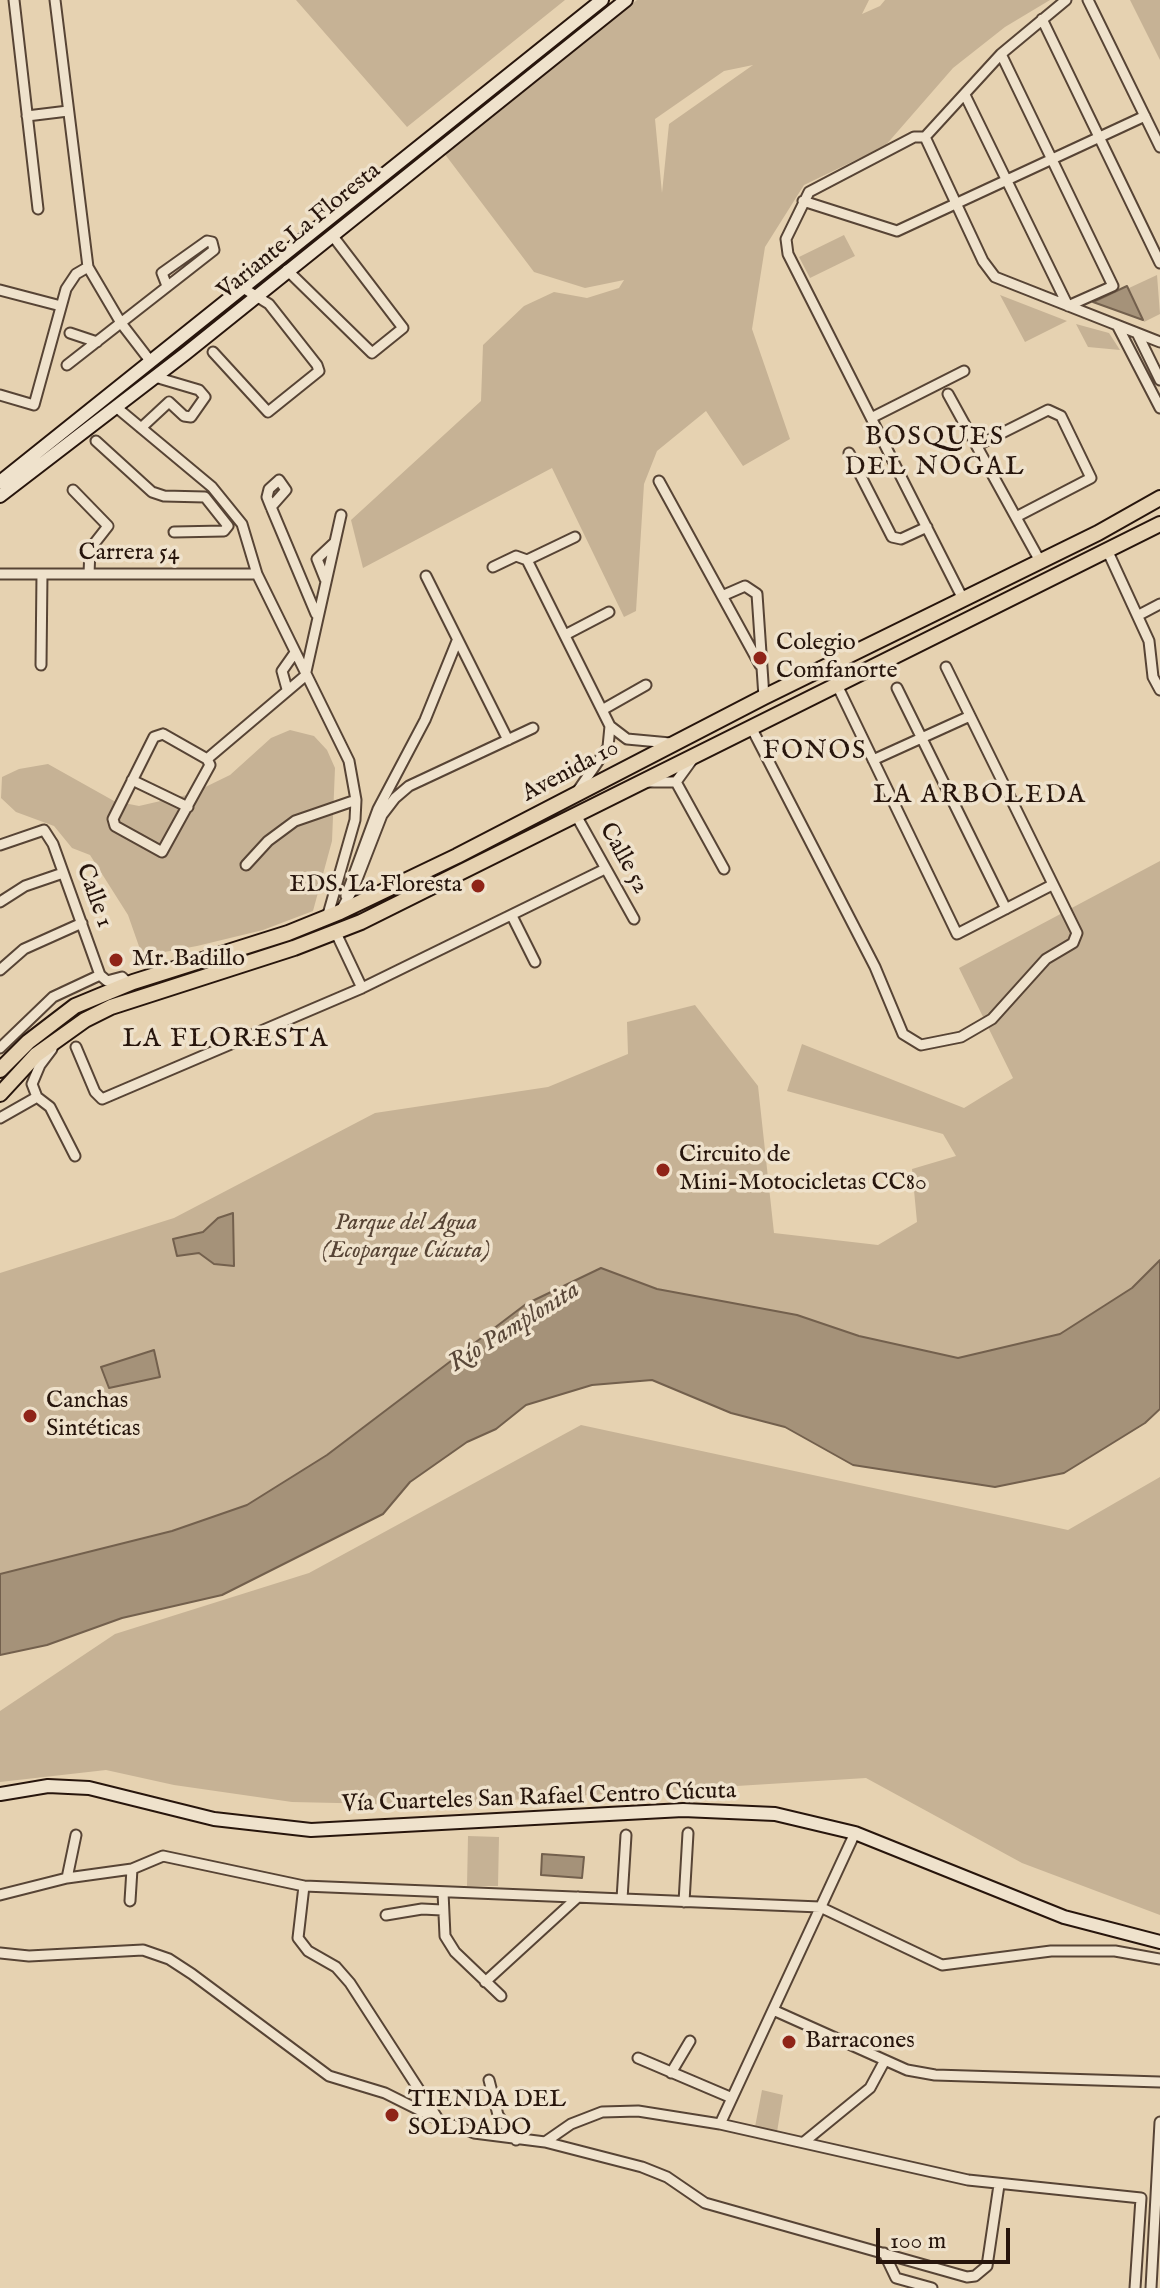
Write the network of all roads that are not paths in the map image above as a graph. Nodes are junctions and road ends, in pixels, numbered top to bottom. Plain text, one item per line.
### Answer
1 (14, 0) edge
2 (55, 0) edge
3 (602, 0) edge
4 (626, 0) edge
5 (1066, 0) edge
6 (1088, 0) edge
7 (1042, 19) junction
8 (1001, 54) junction
9 (965, 95) junction
10 (68, 111) junction
11 (27, 116) junction
12 (1145, 116) junction
13 (925, 137) junction
14 (1100, 139) junction
15 (1160, 147) edge
16 (1052, 160) junction
17 (1006, 179) junction
18 (803, 201) junction
19 (956, 202) junction
20 (38, 209) dead end
21 (332, 235) junction
22 (1160, 263) edge
23 (88, 267) junction
24 (287, 270) junction
25 (167, 286) junction
26 (243, 288) junction
27 (0, 290) edge
28 (254, 297) junction
29 (61, 306) junction
30 (1068, 306) junction
31 (121, 323) junction
32 (1117, 325) junction
33 (70, 333) dead end
34 (1137, 333) junction
35 (97, 342) junction
36 (1160, 342) edge
37 (213, 352) dead end
38 (151, 362) junction
39 (67, 365) dead end
40 (964, 371) dead end
41 (155, 377) junction
42 (1160, 380) edge
43 (948, 394) dead end
44 (0, 395) edge
45 (116, 407) junction
46 (1160, 408) edge
47 (873, 417) junction
48 (141, 428) junction
49 (96, 441) dead end
50 (60, 442) junction
51 (978, 445) junction
52 (849, 453) dead end
53 (659, 481) dead end
54 (0, 482) edge
55 (212, 487) junction
56 (73, 490) dead end
57 (0, 496) edge
58 (205, 497) junction
59 (1160, 498) edge
60 (271, 507) dead end
61 (341, 515) dead end
62 (1016, 517) junction
63 (1160, 524) edge
64 (927, 527) junction
65 (174, 532) dead end
66 (575, 537) dead end
67 (1108, 552) junction
68 (527, 560) junction
69 (1040, 561) junction
70 (493, 567) dead end
71 (0, 574) edge
72 (42, 574) junction
73 (89, 574) junction
74 (257, 574) junction
75 (426, 576) dead end
76 (722, 596) junction
77 (963, 599) junction
78 (1160, 604) edge
79 (609, 612) dead end
80 (316, 614) junction
81 (1139, 615) junction
82 (565, 635) junction
83 (457, 641) junction
84 (294, 654) junction
85 (41, 665) dead end
86 (760, 665) junction
87 (946, 667) dead end
88 (305, 676) junction
89 (646, 685) dead end
90 (838, 687) junction
91 (897, 688) dead end
92 (287, 689) junction
93 (1160, 690) edge
94 (764, 697) junction
95 (602, 710) junction
96 (970, 716) junction
97 (610, 726) junction
98 (533, 728) dead end
99 (752, 729) junction
100 (922, 739) junction
101 (508, 740) junction
102 (674, 743) junction
103 (653, 754) junction
104 (207, 759) junction
105 (873, 760) junction
106 (629, 767) junction
107 (670, 778) junction
108 (132, 780) junction
109 (643, 784) junction
110 (574, 795) junction
111 (356, 800) junction
112 (188, 807) junction
113 (577, 817) junction
114 (0, 845) edge
115 (246, 865) dead end
116 (605, 869) junction
117 (724, 869) dead end
118 (63, 873) junction
119 (1052, 885) junction
120 (354, 887) junction
121 (369, 898) junction
122 (0, 902) edge
123 (1006, 909) junction
124 (337, 910) junction
125 (512, 916) junction
126 (634, 919) dead end
127 (82, 923) junction
128 (336, 933) junction
129 (535, 962) dead end
130 (0, 970) edge
131 (100, 975) junction
132 (128, 983) junction
133 (362, 988) junction
134 (63, 1034) junction
135 (76, 1047) dead end
136 (0, 1048) edge
137 (0, 1070) edge
138 (0, 1094) edge
139 (37, 1097) junction
140 (0, 1118) edge
141 (75, 1156) dead end
142 (0, 1794) edge
143 (688, 1833) dead end
144 (855, 1833) junction
145 (76, 1835) dead end
146 (626, 1835) dead end
147 (132, 1869) junction
148 (67, 1878) junction
149 (304, 1886) junction
150 (443, 1892) junction
151 (0, 1895) edge
152 (578, 1897) junction
153 (622, 1899) junction
154 (130, 1901) dead end
155 (684, 1902) junction
156 (820, 1907) junction
157 (442, 1910) junction
158 (386, 1915) dead end
159 (1160, 1942) edge
160 (0, 1953) edge
161 (1160, 1959) edge
162 (485, 1982) junction
163 (501, 1996) dead end
164 (773, 2010) junction
165 (690, 2041) dead end
166 (638, 2058) dead end
167 (884, 2062) junction
168 (671, 2073) junction
169 (489, 2080) dead end
170 (1160, 2082) edge
171 (732, 2098) junction
172 (439, 2120) junction
173 (1160, 2122) edge
174 (720, 2124) junction
175 (516, 2140) junction
176 (545, 2142) junction
177 (804, 2142) junction
178 (1159, 2162) edge
179 (999, 2185) junction
180 (1158, 2206) edge
181 (1157, 2243) edge
182 (884, 2253) junction
183 (1154, 2285) edge
184 (932, 2288) edge
185 (1135, 2288) edge

1 - 11 street
2 - 10 street
3 - 26 main road, Variante La Floresta
4 - 21 main road, Variante La Floresta
5 - 7 street
6 - 12 street
7 - 8 street
7 - 14 street
8 - 9 street
8 - 16 street
9 - 13 street
9 - 17 street
10 - 11 street
10 - 23 street
11 - 20 street
12 - 14 street
12 - 15 street
13 - 18 street
13 - 19 street
14 - 16 street
14 - 22 street
16 - 17 street
16 - 30 street
17 - 19 street
17 - 30 street
18 - 19 street
18 - 47 street
19 - 30 street
21 - 24 main road, Variante La Floresta
21 - 24 street
23 - 29 street
23 - 31 street
24 - 28 main road, Variante La Floresta
25 - 25 street
25 - 31 street
26 - 28 street
26 - 38 main road, Variante La Floresta
27 - 29 street
28 - 37 street
28 - 41 main road, Variante La Floresta
29 - 44 street
30 - 32 street
31 - 35 street
31 - 38 street
32 - 34 street
32 - 46 street
33 - 35 street
34 - 36 street
34 - 42 street
35 - 39 street
38 - 50 main road, Variante La Floresta
40 - 47 street
41 - 45 main road, Variante La Floresta
41 - 48 street
43 - 51 street
45 - 48 street
45 - 50 main road, Variante La Floresta
47 - 64 street
48 - 55 street
49 - 58 street
50 - 54 main road, Variante La Floresta
50 - 57 main road, Variante La Floresta
51 - 62 street
51 - 62 street
52 - 64 street
53 - 76 street
55 - 58 street
55 - 74 street
56 - 73 street
58 - 65 street
59 - 69 main road, Avenida 10
60 - 80 street
61 - 80 street
62 - 69 street
63 - 67 main road, Avenida 10
64 - 77 street
66 - 68 street
67 - 81 street
67 - 90 main road, Avenida 10
68 - 70 street
68 - 82 street
69 - 77 main road, Avenida 10
71 - 72 street, Carrera 54
72 - 73 street, Carrera 54
72 - 85 street
73 - 74 street, Carrera 54
74 - 84 street
75 - 83 street
76 - 86 street
76 - 86 street
77 - 94 main road, Avenida 10
78 - 81 street
79 - 82 street
80 - 88 street
81 - 93 street
82 - 95 street
83 - 101 street
83 - 124 street
84 - 88 street
84 - 92 street
86 - 94 street
87 - 96 street
88 - 92 street
88 - 111 street
89 - 95 street
90 - 99 main road, Avenida 10
90 - 105 street
91 - 100 street
92 - 104 street
94 - 102 main road, Avenida 10
95 - 97 street
96 - 100 street
96 - 119 street
97 - 102 street
97 - 110 street
98 - 101 street
99 - 107 main road, Avenida 10
99 - 119 street
100 - 105 street
100 - 123 street
101 - 120 street
102 - 103 main road, Avenida 10
103 - 106 main road, Avenida 10
103 - 107 main road
104 - 108 street
104 - 112 street
105 - 123 street
106 - 109 main road
106 - 110 main road, Avenida 10
107 - 109 main road, Avenida 10
107 - 117 street
108 - 112 street
108 - 112 street
109 - 113 main road, Avenida 10
110 - 121 main road, Avenida 10
111 - 115 street
111 - 124 street
113 - 116 street, Calle 52
113 - 128 main road, Avenida 10
114 - 118 street, Calle 1
116 - 125 street
116 - 126 street, Calle 52
118 - 122 street
118 - 127 street, Calle 1
119 - 123 street
120 - 121 street
120 - 124 street
121 - 124 main road, Avenida 10
124 - 132 main road, Avenida 10
125 - 129 street
125 - 133 street
127 - 130 street
127 - 131 street, Calle 1
128 - 133 street
128 - 134 main road, Avenida 10
131 - 132 street
131 - 136 street
132 - 137 main road, Avenida 10
133 - 135 street
134 - 138 main road, Avenida 10
134 - 139 street
139 - 140 street
139 - 141 street
142 - 144 main road, Vía Cuarteles San Rafael Centro Cúcuta
143 - 155 street
144 - 156 street
144 - 159 main road, Vía Cuarteles San Rafael Centro Cúcuta
145 - 148 street
146 - 153 street
147 - 148 street
147 - 149 street
147 - 154 street
148 - 151 street
149 - 150 street
149 - 172 street
150 - 152 street
150 - 157 street
152 - 153 street
152 - 162 street
153 - 155 street
155 - 156 street
156 - 161 street
156 - 164 street
157 - 158 street
157 - 162 street
160 - 172 street
162 - 163 street
164 - 167 street
164 - 171 street
165 - 168 street
166 - 168 street
167 - 170 street
167 - 177 street
168 - 171 street
169 - 175 street
171 - 174 street
172 - 175 street
173 - 178 street
174 - 176 street
174 - 177 street
175 - 176 street
176 - 182 street
177 - 179 street
178 - 180 street
179 - 182 street
179 - 185 street
180 - 181 street
181 - 183 street
182 - 184 street

